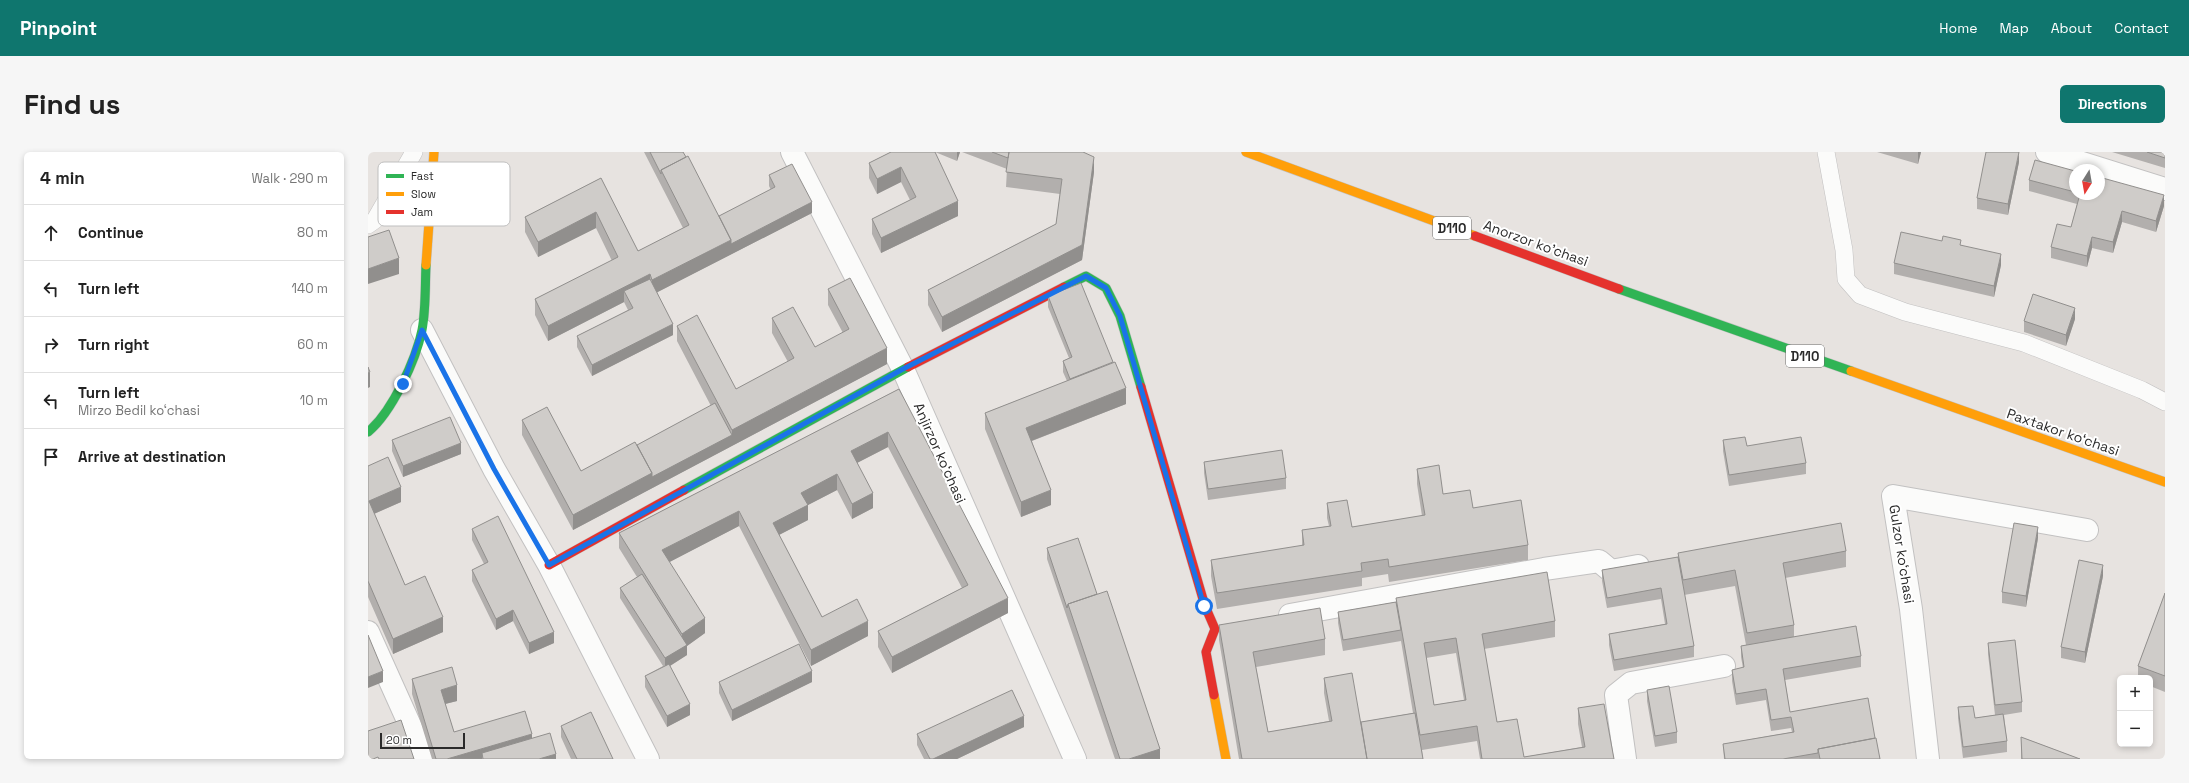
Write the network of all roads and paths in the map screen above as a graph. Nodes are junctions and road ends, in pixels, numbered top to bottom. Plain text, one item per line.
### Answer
1 (414, 152) edge
2 (434, 152) edge
3 (792, 152) edge
4 (1246, 152) edge
5 (1826, 152) edge
6 (2047, 152) edge
7 (408, 162) edge
8 (433, 162) edge
9 (2165, 189) edge
10 (378, 215) edge
11 (368, 225) edge
12 (429, 226) edge
13 (422, 330) junction
14 (903, 369) junction
15 (2165, 402) edge
16 (1952, 408) joint
17 (368, 432) edge
18 (2165, 482) edge
19 (2087, 530) dead end
20 (1658, 562) edge
21 (549, 565) junction
22 (1269, 619) edge
23 (1238, 625) edge
24 (1215, 629) junction
25 (368, 632) edge
26 (1724, 666) dead end
27 (422, 759) edge
28 (648, 759) edge
29 (1075, 759) edge
30 (1226, 759) edge
31 (1625, 759) edge
32 (1928, 759) edge

1 - 7 lane
2 - 8 street
3 - 14 street, Anjirzor koʻchasi
4 - 16 street, Anorzor ko'chasi / D110
5 - 15 lane
6 - 9 street
10 - 11 lane
12 - 13 street
13 - 17 street
13 - 21 street
14 - 21 street
14 - 24 street
14 - 29 street, Anjirzor koʻchasi
16 - 18 street, Paxtakor koʻchasi / D110
19 - 32 street, Gulzor koʻchasi
20 - 22 street
21 - 28 street
23 - 24 street
24 - 30 street
25 - 27 street
26 - 31 street

